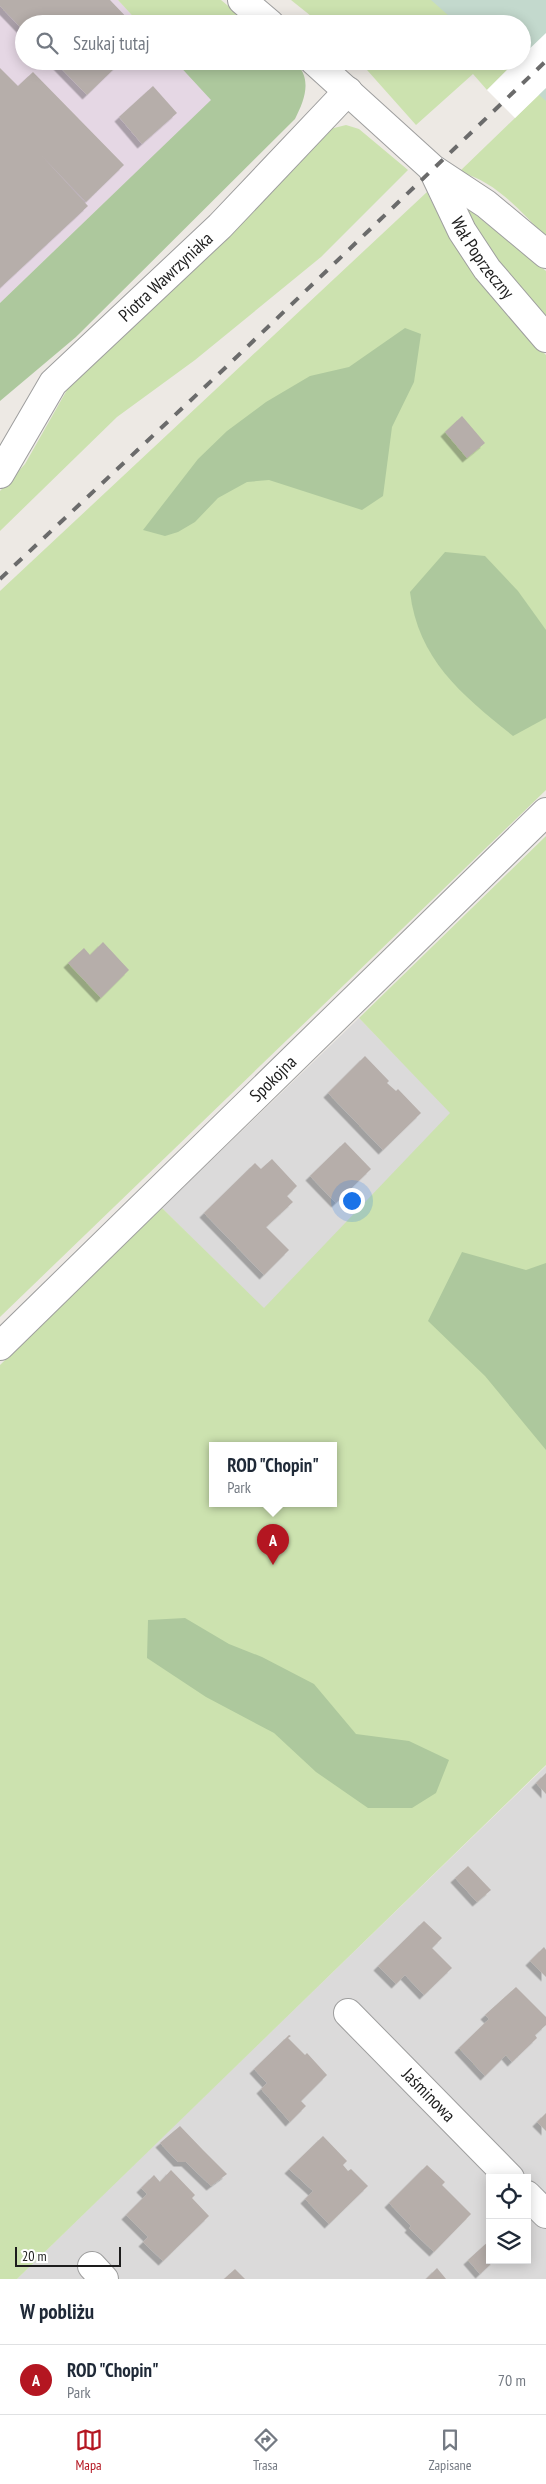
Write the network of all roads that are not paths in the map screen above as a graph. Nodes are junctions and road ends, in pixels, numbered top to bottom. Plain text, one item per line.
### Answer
1 (242, 0) edge
2 (260, 15) edge
3 (324, 70) edge
4 (348, 91) junction
5 (433, 169) junction
6 (546, 254) edge
7 (546, 338) edge
8 (0, 474) edge
9 (546, 812) edge
10 (0, 1346) edge
11 (348, 2013) dead end
12 (506, 2174) edge
13 (531, 2199) edge
14 (546, 2214) edge

1 - 2 street
3 - 4 street
4 - 5 street
4 - 8 street, Piotra Wawrzyniaka
5 - 6 street
5 - 7 street, Wał Poprzeczny
9 - 10 street, Spokojna
11 - 12 street, Jaśminowa
13 - 14 street

